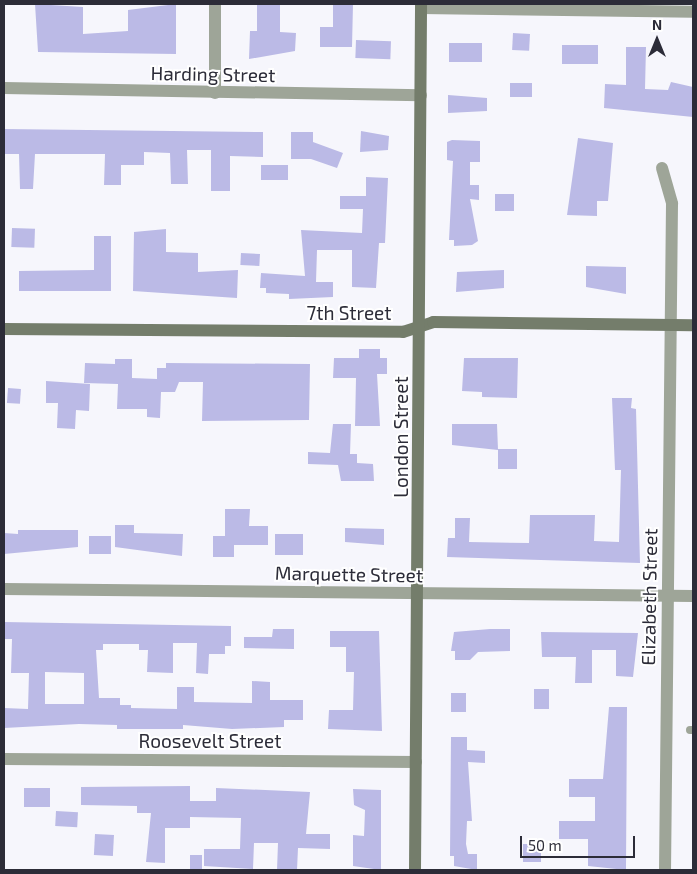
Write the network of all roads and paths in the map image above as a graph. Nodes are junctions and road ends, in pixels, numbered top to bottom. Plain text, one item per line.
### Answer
1 (215, 4) edge
2 (421, 6) edge
3 (674, 8) edge
4 (693, 12) edge
5 (4, 88) edge
6 (215, 93) junction
7 (421, 95) junction
8 (662, 168) dead end
9 (671, 325) junction
10 (693, 325) edge
11 (419, 327) junction
12 (4, 329) edge
13 (4, 589) edge
14 (418, 593) junction
15 (667, 596) junction
16 (693, 596) edge
17 (4, 759) edge
18 (416, 762) junction
19 (415, 870) edge
20 (666, 870) edge

1 - 6 street
2 - 3 street
2 - 7 street, London Street
3 - 4 street
5 - 6 street, Harding Street
6 - 7 street, Harding Street
7 - 11 street, London Street
8 - 9 street, Elizabeth Street
9 - 10 street, 7th Street
9 - 11 street, 7th Street
9 - 15 street, Elizabeth Street
11 - 12 street, 7th Street
11 - 14 street, London Street
13 - 14 street, Marquette Street
14 - 15 street, Marquette Street
14 - 18 street, London Street
15 - 16 street, Marquette Street
15 - 20 street, Elizabeth Street
17 - 18 street, Roosevelt Street
18 - 19 street, London Street

